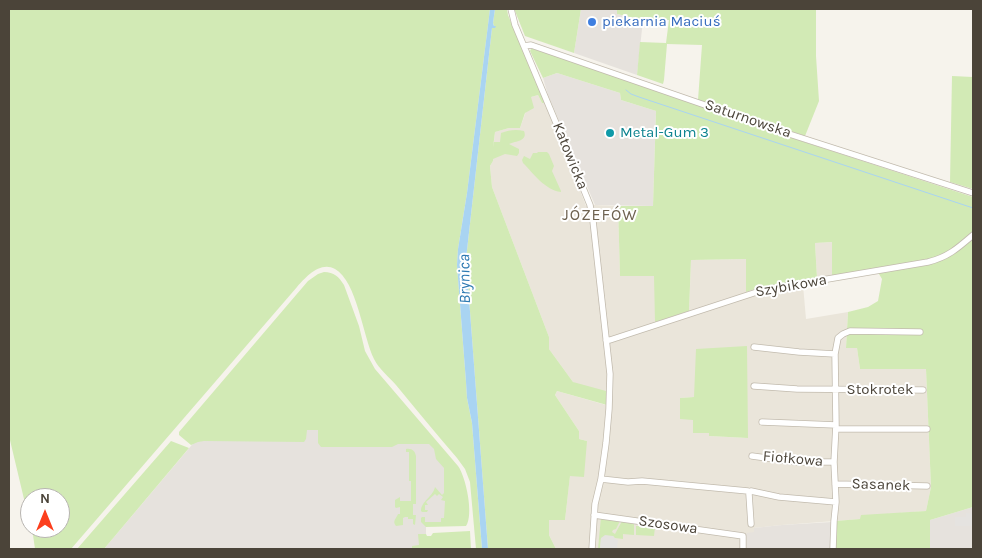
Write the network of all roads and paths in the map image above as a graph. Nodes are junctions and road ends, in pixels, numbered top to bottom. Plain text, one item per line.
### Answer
1 (511, 9) edge
2 (524, 46) junction
3 (973, 193) edge
4 (973, 235) edge
5 (920, 332) dead end
6 (606, 340) junction
7 (754, 347) dead end
8 (834, 354) junction
9 (754, 386) dead end
10 (836, 390) junction
11 (924, 390) dead end
12 (762, 422) dead end
13 (836, 427) junction
14 (927, 429) dead end
15 (752, 456) dead end
16 (834, 462) junction
17 (601, 479) junction
18 (835, 484) junction
19 (928, 486) dead end
20 (750, 491) junction
21 (836, 502) junction
22 (594, 515) junction
23 (751, 524) dead end
24 (592, 549) edge
25 (742, 549) edge
26 (833, 549) edge

1 - 2 street, Katowicka
2 - 3 street, Saturnowska
2 - 6 street, Katowicka
4 - 6 street, Szybikowa
5 - 8 street
6 - 17 street
7 - 8 street
8 - 10 street
9 - 10 street, Stokrotek
10 - 11 street, Stokrotek
10 - 13 street
12 - 13 street
13 - 14 street
13 - 16 street
15 - 16 street, Fiołkowa
16 - 18 street
17 - 20 street
17 - 22 street
18 - 19 street, Sasanek
18 - 21 street
20 - 21 street
20 - 23 street
21 - 26 street
22 - 24 street
22 - 25 street, Szosowa

